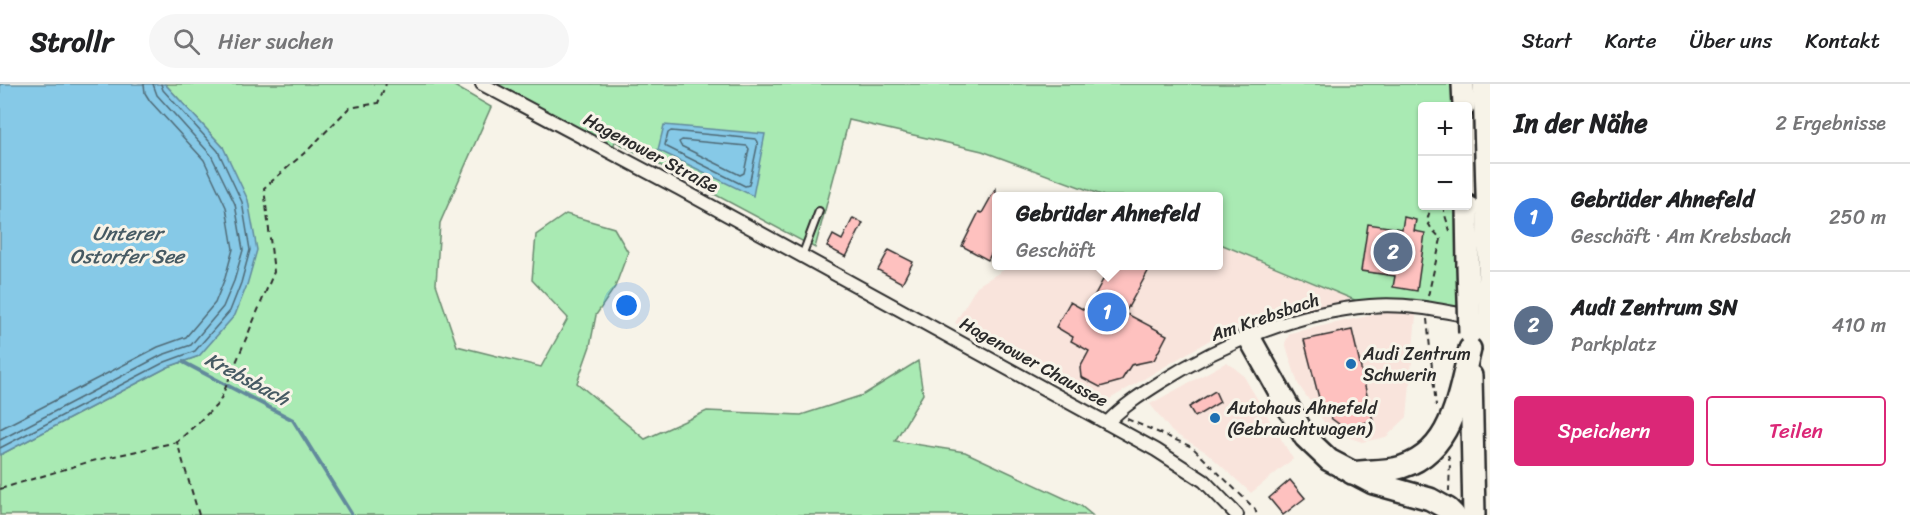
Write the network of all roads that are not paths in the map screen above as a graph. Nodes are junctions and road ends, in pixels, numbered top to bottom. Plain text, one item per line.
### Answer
1 (482, 84) edge
2 (1463, 84) edge
3 (1484, 84) edge
4 (498, 88) edge
5 (1464, 102) edge
6 (1468, 210) edge
7 (819, 211) dead end
8 (802, 256) junction
9 (1479, 265) edge
10 (1490, 321) edge
11 (1249, 337) junction
12 (1480, 342) edge
13 (1107, 423) junction
14 (1352, 473) junction
15 (1237, 515) edge
16 (1454, 515) edge
17 (1474, 515) edge

1 - 4 street, Hagenower Straße
2 - 5 highway
3 - 9 highway
4 - 8 street, Hagenower Straße
6 - 9 highway
7 - 8 lane
8 - 13 street, Hagenower Chaussee
9 - 12 highway, bridge
10 - 11 street, Am Krebsbach
11 - 13 street, Am Krebsbach
11 - 14 highway
12 - 14 highway
12 - 17 highway
13 - 15 street, Hagenower Chaussee
14 - 16 highway

